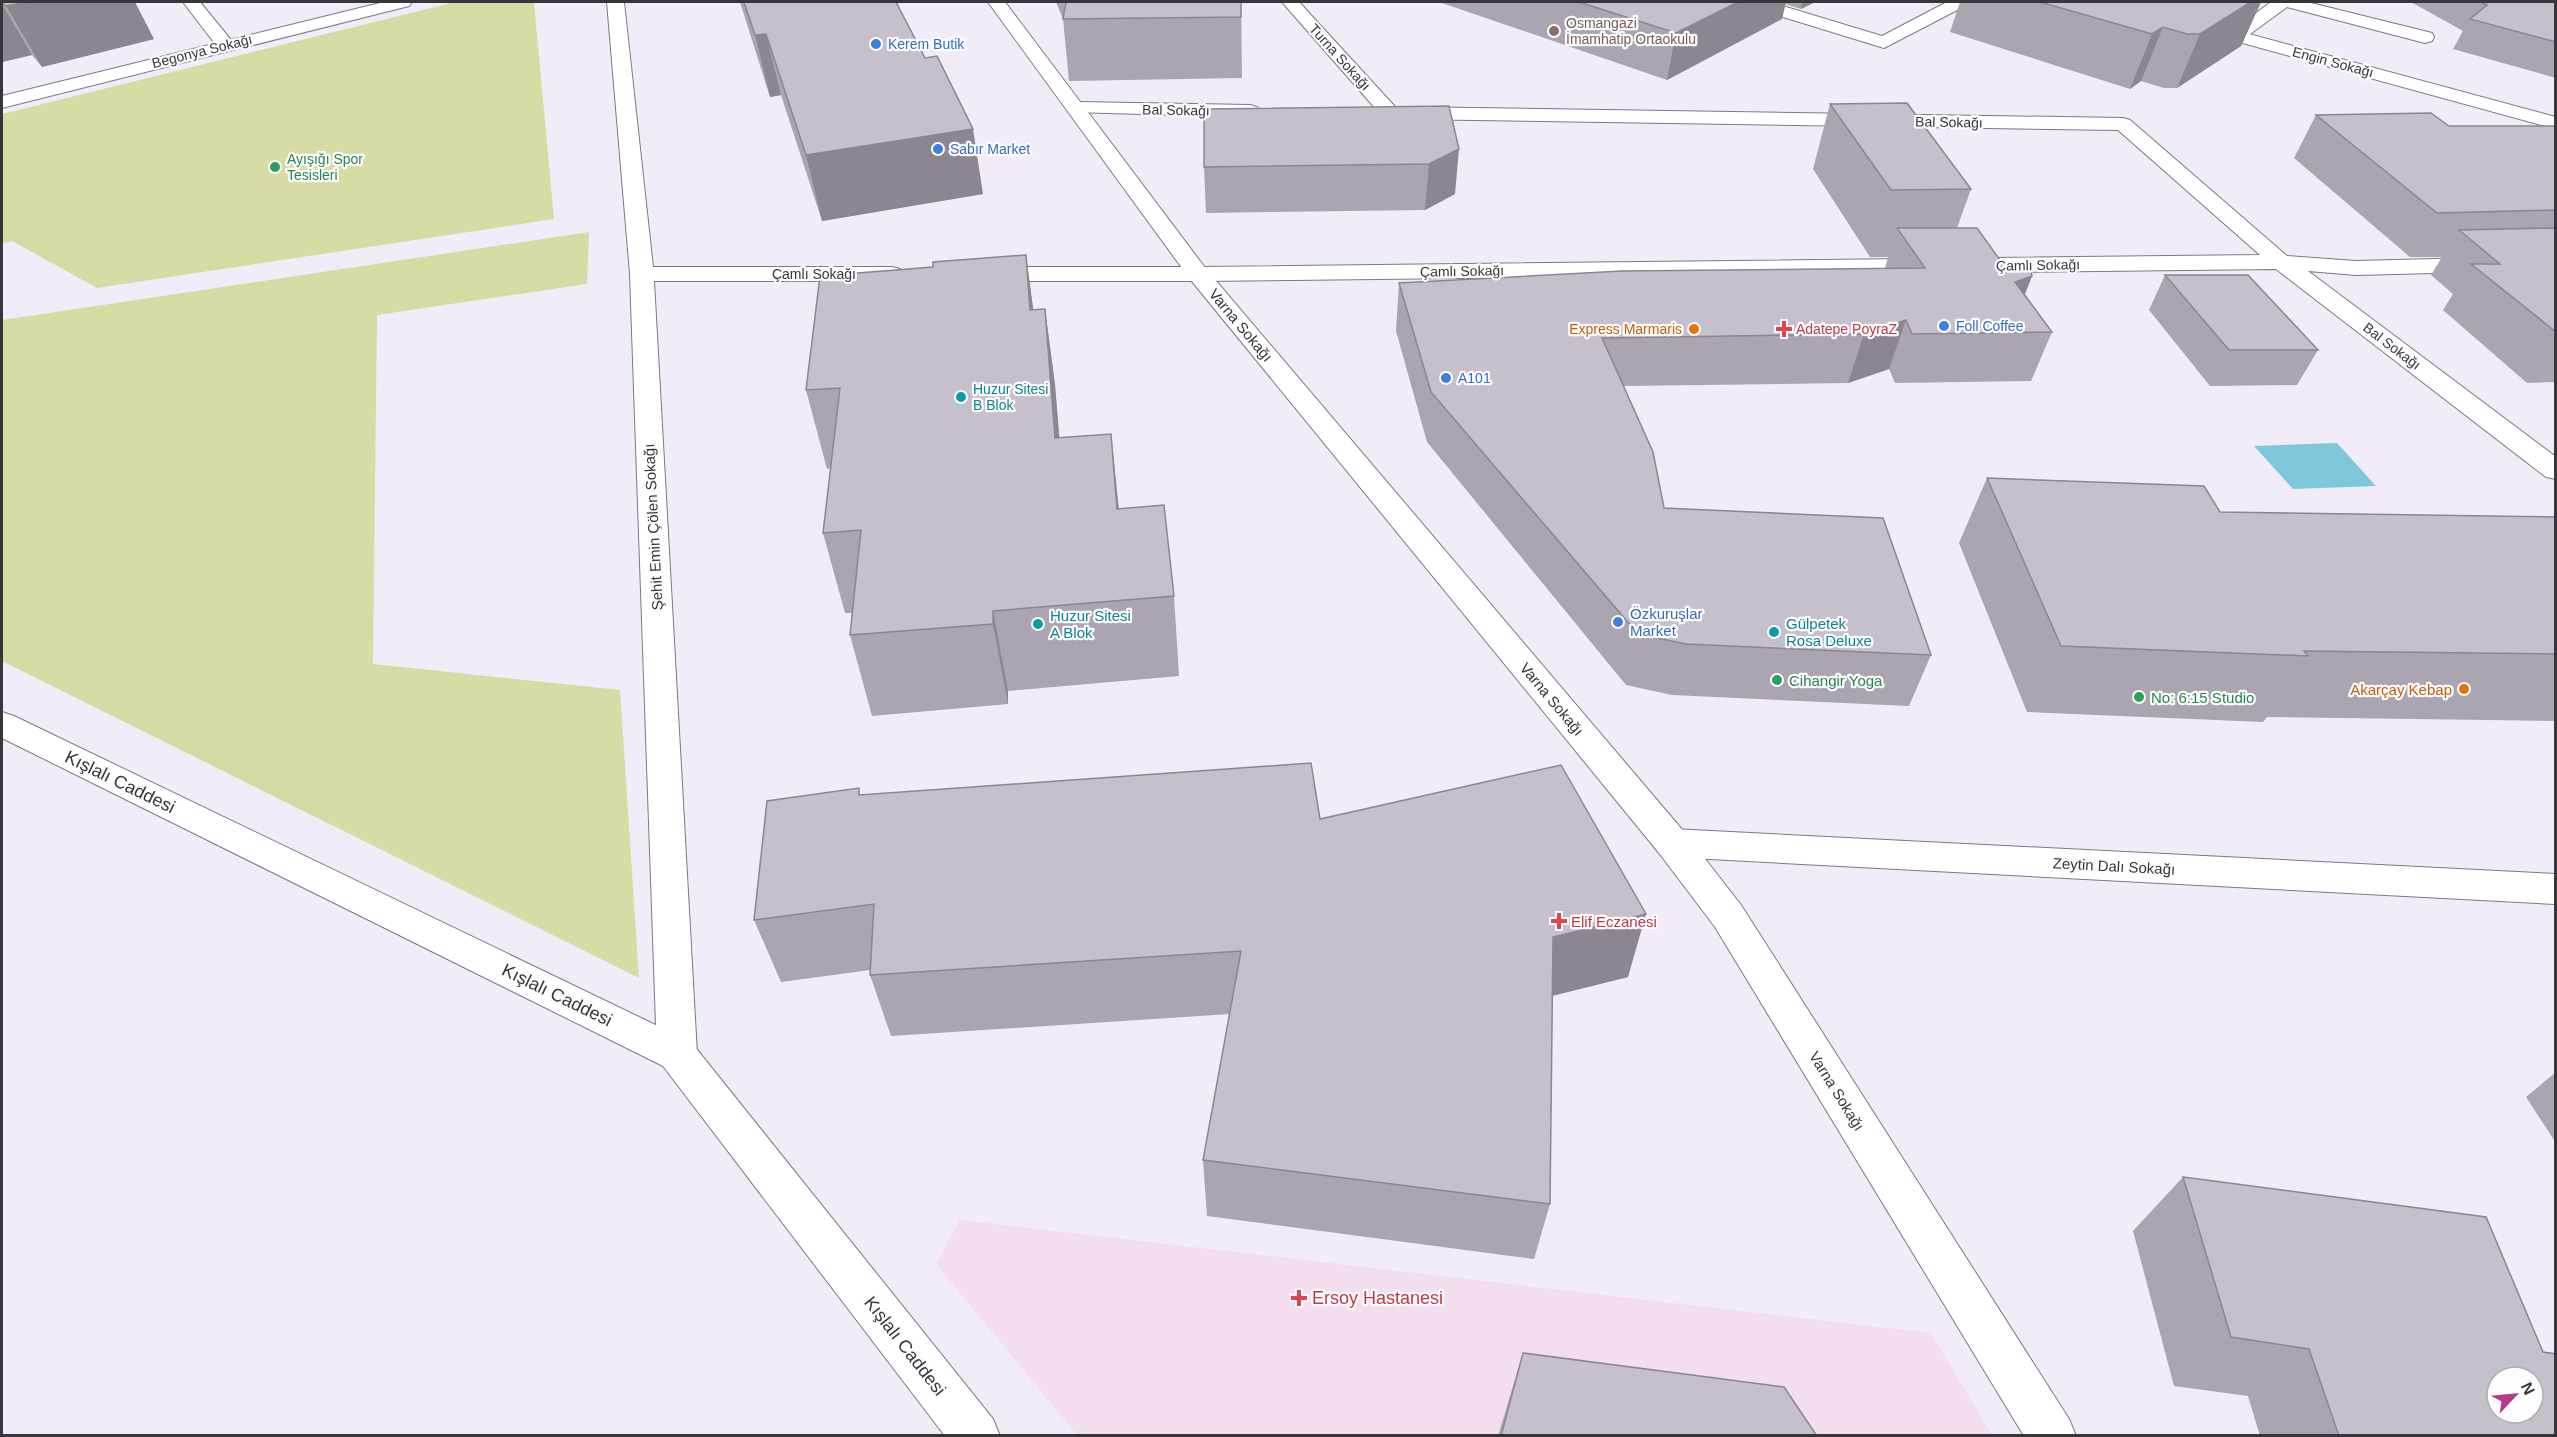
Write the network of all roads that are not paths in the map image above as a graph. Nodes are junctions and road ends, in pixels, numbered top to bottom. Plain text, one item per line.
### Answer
1 (191, 2) edge
2 (403, 2) edge
3 (615, 2) edge
4 (996, 2) edge
5 (1290, 2) edge
6 (1753, 2) edge
7 (1959, 2) edge
8 (2282, 2) edge
9 (2288, 2) edge
10 (2179, 20) edge
11 (2236, 36) junction
12 (2425, 37) dead end
13 (226, 45) junction
14 (2, 102) edge
15 (1078, 108) junction
16 (1269, 111) edge
17 (1365, 112) edge
18 (1389, 112) junction
19 (2556, 123) edge
20 (2556, 245) edge
21 (2281, 262) junction
22 (2556, 263) edge
23 (642, 274) junction
24 (914, 274) edge
25 (962, 274) edge
26 (1198, 274) junction
27 (2556, 471) edge
28 (2, 724) edge
29 (1671, 843) junction
30 (2556, 890) edge
31 (677, 1054) junction
32 (976, 1436) edge
33 (2052, 1436) edge

1 - 13 street
2 - 13 street, Begonya Sokağı
3 - 23 street, Şehit Emin Çölen Sokağı
4 - 15 street, Varna Sokağı
5 - 18 street, Turna Sokağı
6 - 7 street
8 - 11 street
9 - 12 street
10 - 11 street, Engin Sokağı
11 - 19 street, Engin Sokağı
13 - 14 street, Begonya Sokağı
15 - 16 street, Bal Sokağı
15 - 26 street, Varna Sokağı
17 - 18 street, Bal Sokağı
18 - 21 street, Bal Sokağı
20 - 21 street, Çamlı Sokağı
21 - 22 street, Çamlı Sokağı
21 - 26 street, Çamlı Sokağı
21 - 27 street, Bal Sokağı
23 - 24 street, Çamlı Sokağı
23 - 31 street, Şehit Emin Çölen Sokağı
25 - 26 street, Çamlı Sokağı
26 - 29 street, Varna Sokağı
28 - 31 street, Kışlalı Caddesi
29 - 30 street, Zeytin Dalı Sokağı
29 - 33 street, Varna Sokağı
31 - 32 street, Kışlalı Caddesi

